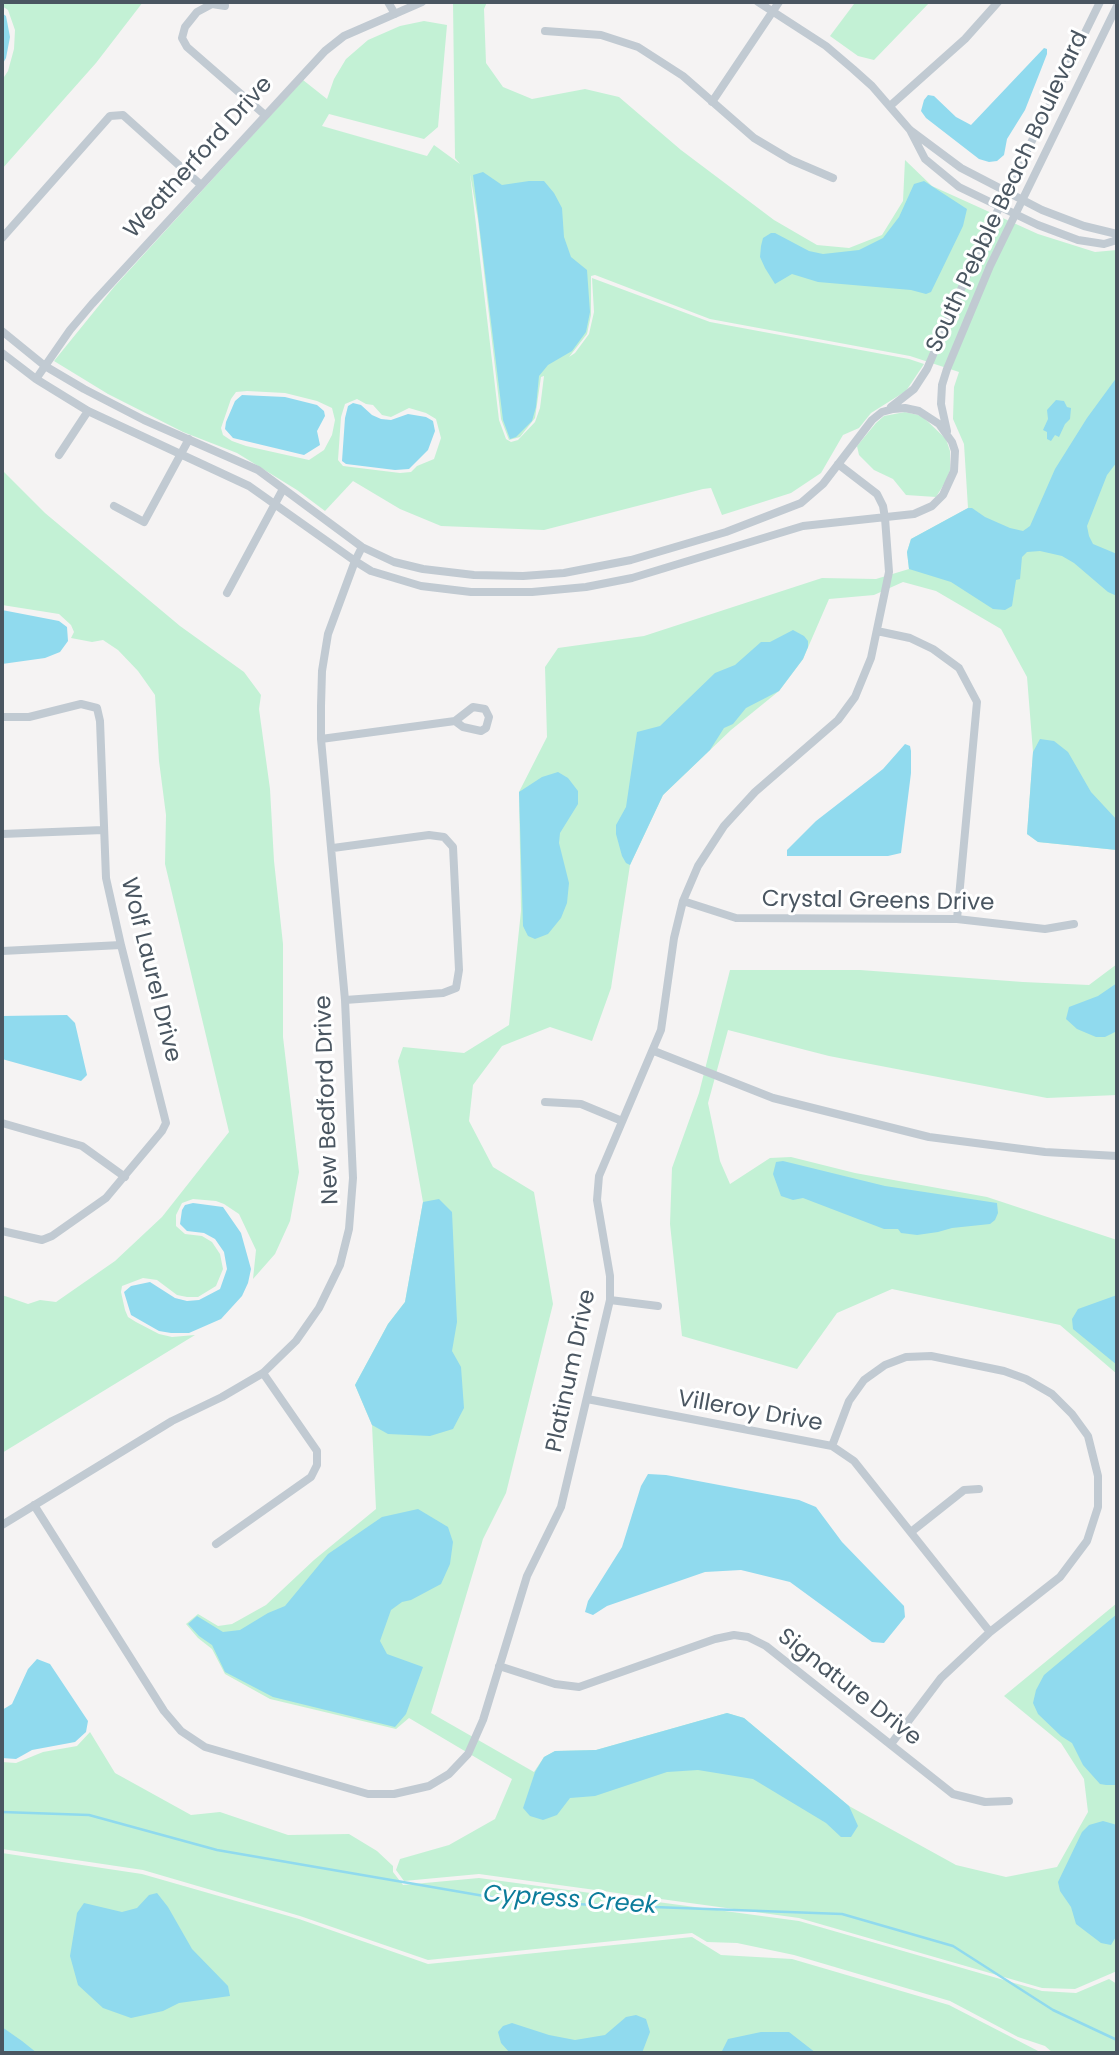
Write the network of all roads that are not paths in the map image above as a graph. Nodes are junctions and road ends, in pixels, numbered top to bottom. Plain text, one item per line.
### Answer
1 (388, 2) edge
2 (422, 2) edge
3 (758, 2) edge
4 (779, 2) edge
5 (998, 2) edge
6 (1100, 2) edge
7 (225, 6) dead end
8 (1117, 6) edge
9 (772, 12) junction
10 (395, 15) junction
11 (545, 31) dead end
12 (712, 102) junction
13 (890, 106) junction
14 (265, 115) junction
15 (910, 130) junction
16 (1030, 144) junction
17 (1046, 151) junction
18 (955, 164) junction
19 (833, 177) dead end
20 (946, 178) junction
21 (201, 185) junction
22 (1007, 192) junction
23 (1022, 200) junction
24 (1000, 206) junction
25 (1015, 214) junction
26 (1117, 234) edge
27 (2, 238) edge
28 (1117, 240) edge
29 (2, 331) edge
30 (2, 353) edge
31 (45, 366) junction
32 (36, 379) junction
33 (88, 411) junction
34 (882, 412) junction
35 (950, 437) junction
36 (189, 439) junction
37 (180, 454) junction
38 (59, 455) dead end
39 (838, 464) junction
40 (283, 489) junction
41 (274, 504) junction
42 (114, 506) dead end
43 (885, 518) junction
44 (726, 532) junction
45 (362, 547) junction
46 (731, 549) junction
47 (355, 562) junction
48 (227, 593) dead end
49 (877, 631) junction
50 (2, 718) edge
51 (454, 721) dead end
52 (321, 739) junction
53 (103, 830) junction
54 (2, 834) edge
55 (333, 848) junction
56 (683, 901) junction
57 (957, 919) junction
58 (1074, 924) dead end
59 (121, 946) junction
60 (2, 951) edge
61 (345, 1000) junction
62 (654, 1051) junction
63 (545, 1102) dead end
64 (622, 1121) junction
65 (2, 1123) edge
66 (1117, 1156) edge
67 (125, 1177) junction
68 (2, 1231) edge
69 (610, 1300) junction
70 (657, 1306) dead end
71 (263, 1373) junction
72 (587, 1399) junction
73 (832, 1446) junction
74 (979, 1489) dead end
75 (34, 1505) junction
76 (2, 1525) edge
77 (911, 1532) junction
78 (216, 1544) dead end
79 (990, 1632) junction
80 (499, 1666) junction
81 (891, 1744) junction
82 (1009, 1801) dead end

1 - 10 street
2 - 10 street, Weatherford Drive
3 - 9 street
4 - 9 street
5 - 13 street
6 - 16 street, South Pebble Beach Boulevard
7 - 14 street
8 - 17 street, South Pebble Beach Boulevard
9 - 12 street
9 - 13 street
10 - 14 street, Weatherford Drive
11 - 12 street
12 - 19 street
13 - 15 street
14 - 21 street, Weatherford Drive
15 - 18 street
15 - 20 street
16 - 17 street
16 - 22 street, South Pebble Beach Boulevard
17 - 23 street, South Pebble Beach Boulevard
18 - 20 street
18 - 22 street
20 - 24 street
21 - 27 street
21 - 31 street, Weatherford Drive
22 - 23 street
22 - 24 street, South Pebble Beach Boulevard
23 - 25 street, South Pebble Beach Boulevard
23 - 26 street
24 - 25 street
24 - 34 street, South Pebble Beach Boulevard
25 - 28 street
25 - 35 street, South Pebble Beach Boulevard
29 - 31 street, South Pebble Beach Boulevard
30 - 32 street, South Pebble Beach Boulevard
31 - 32 street, Weatherford Drive
31 - 36 street, South Pebble Beach Boulevard
32 - 33 street, South Pebble Beach Boulevard
33 - 37 street, South Pebble Beach Boulevard
33 - 38 street
34 - 35 street
34 - 39 street, South Pebble Beach Boulevard
35 - 43 street, South Pebble Beach Boulevard
36 - 37 street
36 - 40 street, South Pebble Beach Boulevard
37 - 41 street, South Pebble Beach Boulevard
37 - 42 street
39 - 43 street, Platinum Drive
39 - 44 street, South Pebble Beach Boulevard
40 - 41 street
40 - 45 street, South Pebble Beach Boulevard
41 - 47 street, South Pebble Beach Boulevard
41 - 48 street
43 - 46 street, South Pebble Beach Boulevard
43 - 49 street, Platinum Drive
44 - 45 street, South Pebble Beach Boulevard
44 - 46 street
45 - 47 street, New Bedford Drive
46 - 47 street, South Pebble Beach Boulevard
47 - 52 street, New Bedford Drive
49 - 56 street, Platinum Drive
49 - 57 street
50 - 53 street, Wolf Laurel Drive
51 - 52 street
52 - 55 street, New Bedford Drive
53 - 54 street
53 - 59 street, Wolf Laurel Drive
55 - 61 street, New Bedford Drive
55 - 61 street
56 - 57 street, Crystal Greens Drive
56 - 62 street, Platinum Drive
57 - 58 street, Crystal Greens Drive
59 - 60 street
59 - 67 street, Wolf Laurel Drive
61 - 71 street, New Bedford Drive
62 - 64 street, Platinum Drive
62 - 66 street
63 - 64 street
64 - 69 street, Platinum Drive
65 - 67 street
67 - 68 street, Wolf Laurel Drive
69 - 70 street
69 - 72 street, Platinum Drive
71 - 75 street, New Bedford Drive
71 - 78 street
72 - 73 street, Villeroy Drive
72 - 80 street, Platinum Drive
73 - 77 street, Villeroy Drive
73 - 79 street
74 - 77 street
75 - 76 street, New Bedford Drive
75 - 80 street, Platinum Drive
77 - 79 street, Villeroy Drive
79 - 81 street
80 - 81 street, Signature Drive
81 - 82 street, Signature Drive

